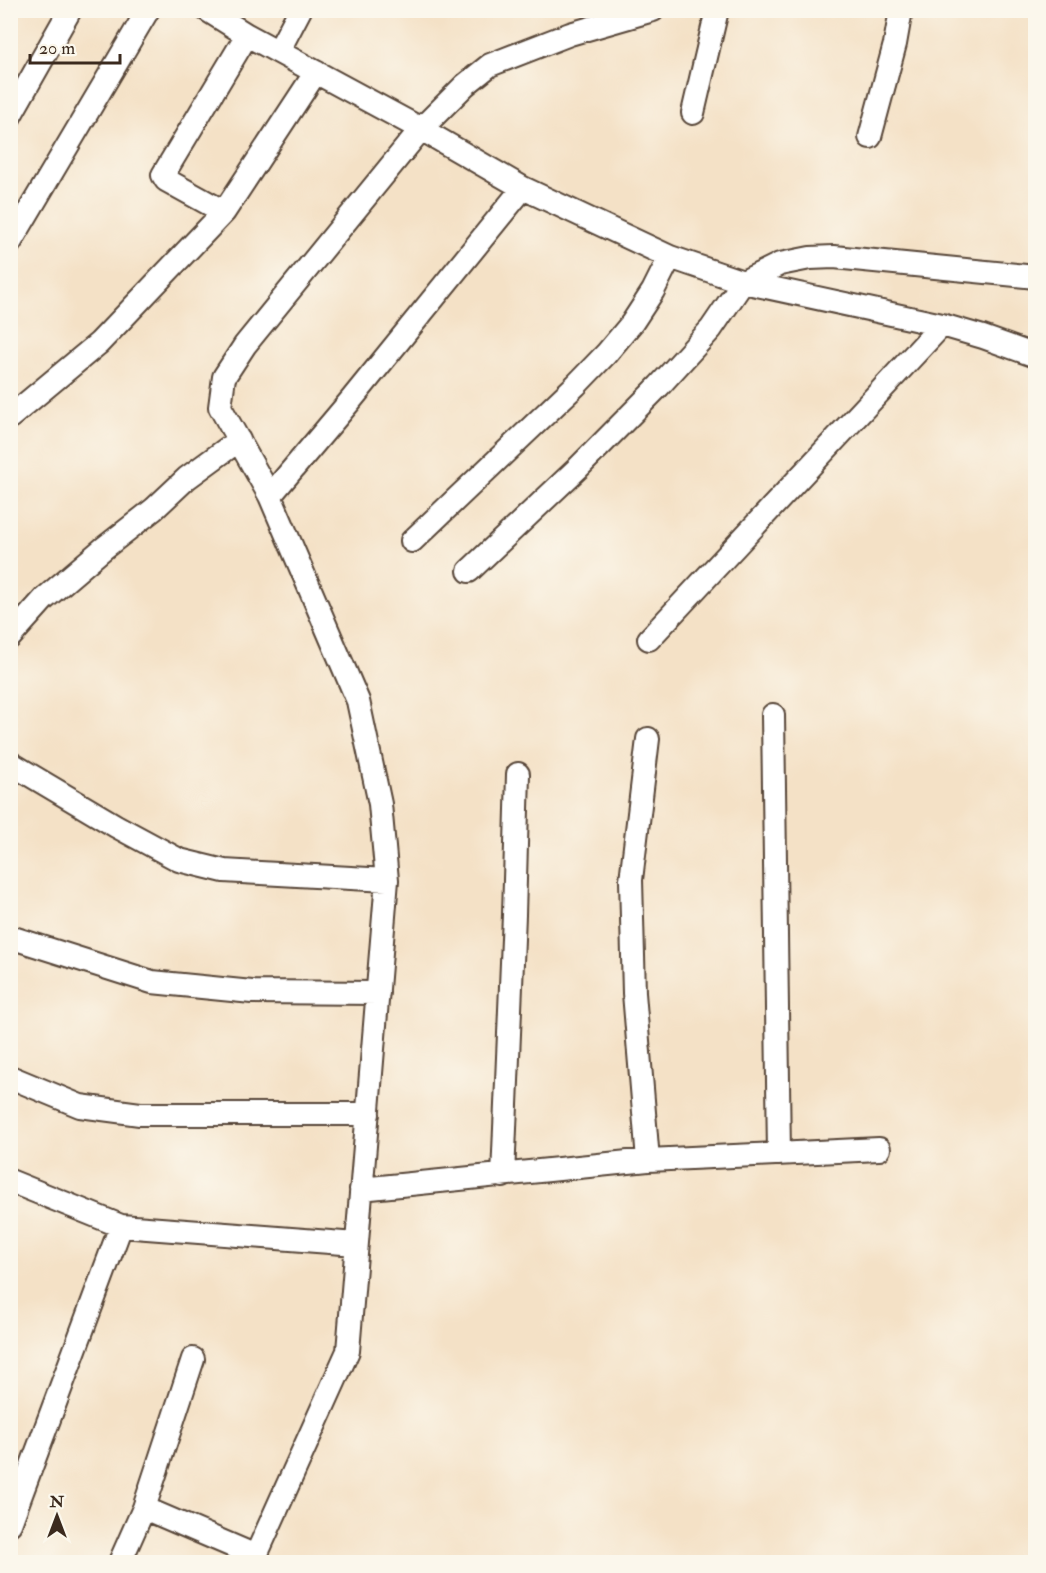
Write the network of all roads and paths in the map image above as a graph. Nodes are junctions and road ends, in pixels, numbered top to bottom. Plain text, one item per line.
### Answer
1 (70, 10) edge
2 (148, 10) edge
3 (207, 10) edge
4 (300, 10) edge
5 (652, 10) edge
6 (717, 10) edge
7 (901, 10) edge
8 (247, 34) junction
9 (279, 50) junction
10 (316, 72) junction
11 (693, 113) dead end
12 (10, 116) edge
13 (421, 129) junction
14 (870, 137) dead end
15 (523, 188) junction
16 (224, 212) junction
17 (10, 243) edge
18 (670, 257) junction
19 (1035, 277) edge
20 (743, 282) junction
21 (942, 326) junction
22 (1035, 356) edge
23 (10, 417) edge
24 (239, 440) junction
25 (270, 496) junction
26 (412, 541) dead end
27 (469, 571) dead end
28 (10, 637) edge
29 (650, 639) dead end
30 (773, 715) dead end
31 (648, 739) dead end
32 (10, 763) edge
33 (518, 774) dead end
34 (387, 880) junction
35 (10, 937) edge
36 (378, 993) junction
37 (10, 1077) edge
38 (368, 1114) junction
39 (879, 1149) dead end
40 (779, 1154) junction
41 (648, 1160) junction
42 (503, 1176) junction
43 (10, 1181) edge
44 (361, 1189) junction
45 (121, 1226) junction
46 (356, 1244) junction
47 (193, 1359) dead end
48 (144, 1508) junction
49 (10, 1524) edge
50 (254, 1559) edge
51 (120, 1563) edge

1 - 12 street
2 - 17 street
3 - 8 street
4 - 9 street
5 - 13 street
6 - 11 street
7 - 14 street
8 - 9 street
8 - 16 street
9 - 10 street
10 - 13 street
10 - 16 street
13 - 15 street
13 - 24 street
15 - 18 street
15 - 25 street
16 - 23 street
18 - 20 street
18 - 26 street
19 - 20 street
20 - 21 street
20 - 27 street
21 - 22 street
21 - 29 street
24 - 25 street
24 - 28 street
25 - 34 street
30 - 40 street
31 - 41 street
32 - 34 street
33 - 42 street
34 - 36 street
35 - 36 street
36 - 38 street
37 - 38 street
38 - 44 street
39 - 40 street
40 - 41 street
41 - 42 street
42 - 44 street
43 - 45 street
44 - 46 street
45 - 46 street
45 - 49 street
46 - 50 street
47 - 48 street
48 - 50 street
48 - 51 street

